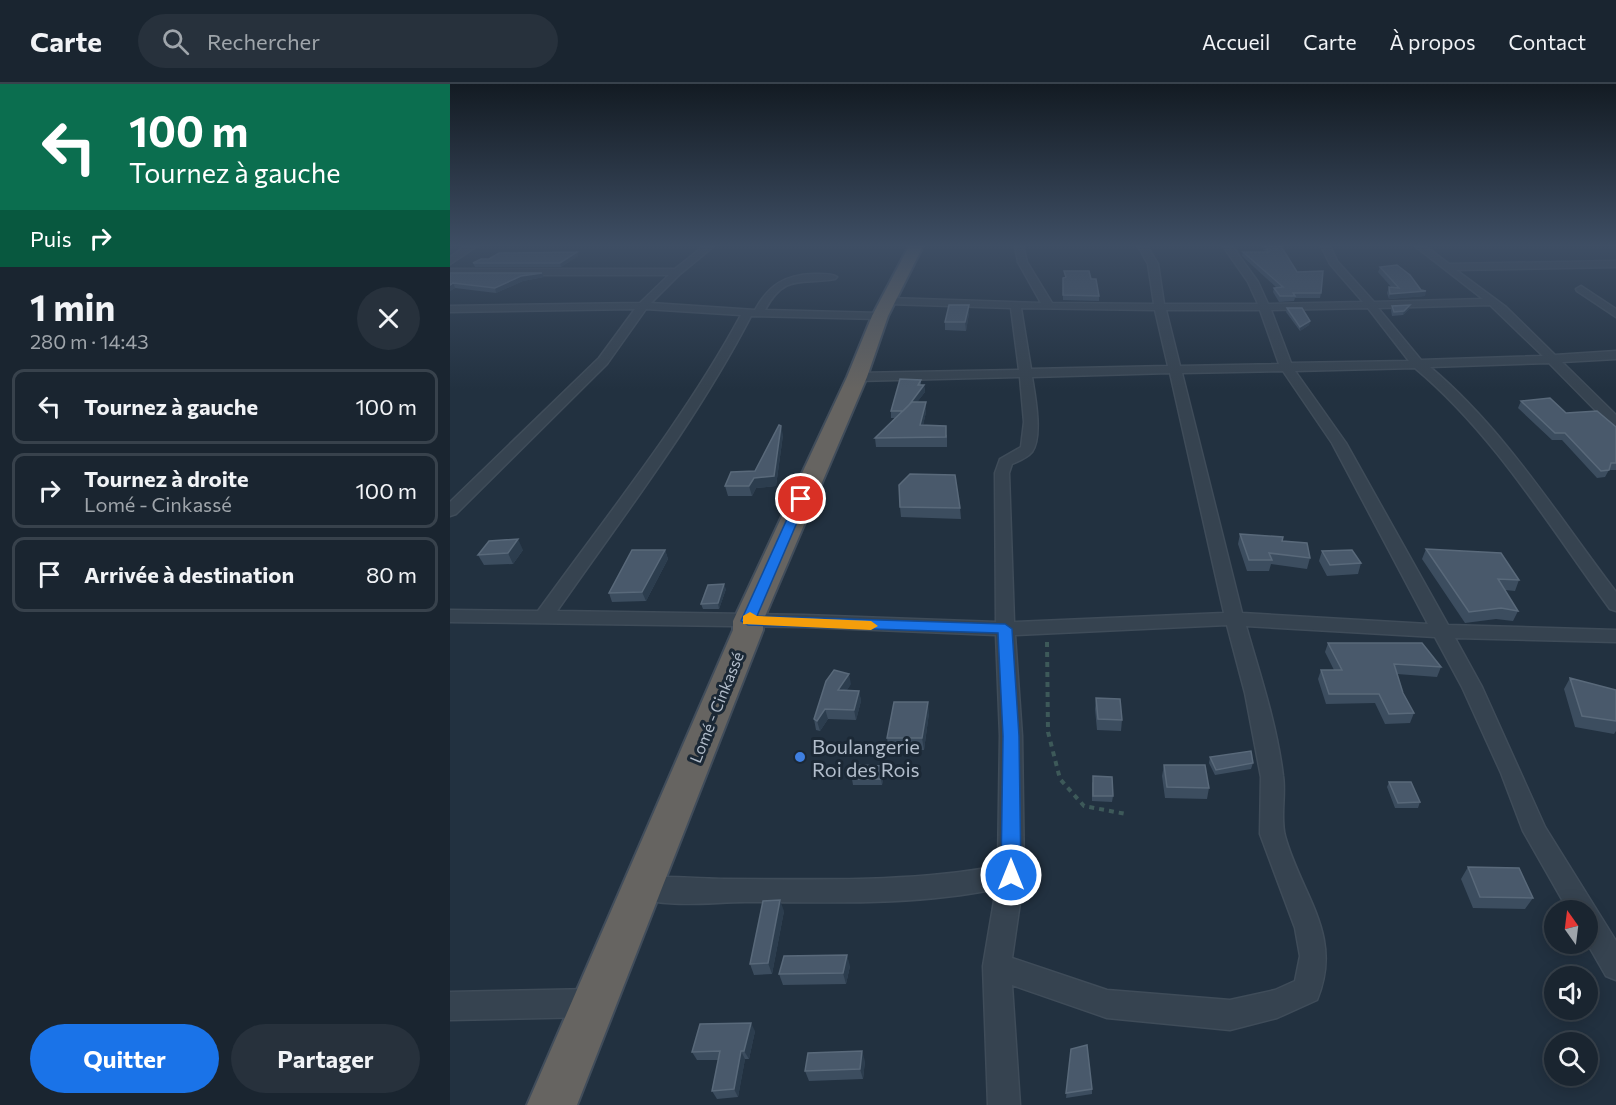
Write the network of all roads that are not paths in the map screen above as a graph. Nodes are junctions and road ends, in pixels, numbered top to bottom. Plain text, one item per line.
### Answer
1 (655, 294) edge
2 (769, 294) edge
3 (891, 294) edge
4 (1043, 294) edge
5 (1157, 294) edge
6 (1258, 294) edge
7 (1361, 294) edge
8 (1480, 294) edge
9 (1588, 294) edge
10 (1491, 302) junction
11 (1159, 305) junction
12 (643, 306) junction
13 (1048, 306) junction
14 (1372, 306) junction
15 (1016, 307) junction
16 (884, 308) junction
17 (1264, 308) junction
18 (450, 309) edge
19 (753, 312) junction
20 (1616, 314) edge
21 (1616, 355) edge
22 (1554, 359) junction
23 (1417, 363) junction
24 (1286, 366) junction
25 (1174, 369) junction
26 (1024, 375) junction
27 (857, 377) junction
28 (1616, 423) edge
29 (450, 511) edge
30 (1616, 605) edge
31 (450, 616) edge
32 (544, 616) junction
33 (1235, 619) junction
34 (748, 621) junction
35 (1005, 629) junction
36 (1441, 631) junction
37 (1616, 636) edge
38 (1011, 875) junction
39 (642, 888) junction
40 (1576, 900) edge
41 (1598, 936) edge
42 (997, 966) junction
43 (1616, 966) edge
44 (594, 1003) junction
45 (450, 1006) edge
46 (552, 1105) edge
47 (1004, 1105) edge

1 - 12 street
2 - 19 street
3 - 16 highway, Lomé - Cinkassé
4 - 13 street
5 - 11 street
6 - 17 street
7 - 14 street
8 - 10 street
9 - 20 street
10 - 14 street
10 - 22 street
11 - 13 street
11 - 17 street
11 - 25 street
12 - 18 street
12 - 19 street
12 - 29 street
13 - 15 street
14 - 17 street
14 - 23 street
15 - 16 street
15 - 26 street
16 - 19 street
16 - 27 highway, Lomé - Cinkassé
17 - 24 street
19 - 32 street
21 - 22 street
22 - 23 street
22 - 28 street
23 - 24 street
23 - 30 street
24 - 25 street
24 - 36 street
25 - 26 street
25 - 33 street
26 - 27 street
26 - 35 street
27 - 34 highway, Lomé - Cinkassé
31 - 32 street
32 - 34 street
33 - 35 street
33 - 36 street
33 - 42 street
34 - 35 street
34 - 39 highway, Lomé - Cinkassé
35 - 38 street
36 - 37 street
36 - 40 street
38 - 39 street
38 - 42 street
39 - 44 highway, Lomé - Cinkassé
41 - 43 street
42 - 47 street
44 - 45 street
44 - 46 highway, Lomé - Cinkassé

